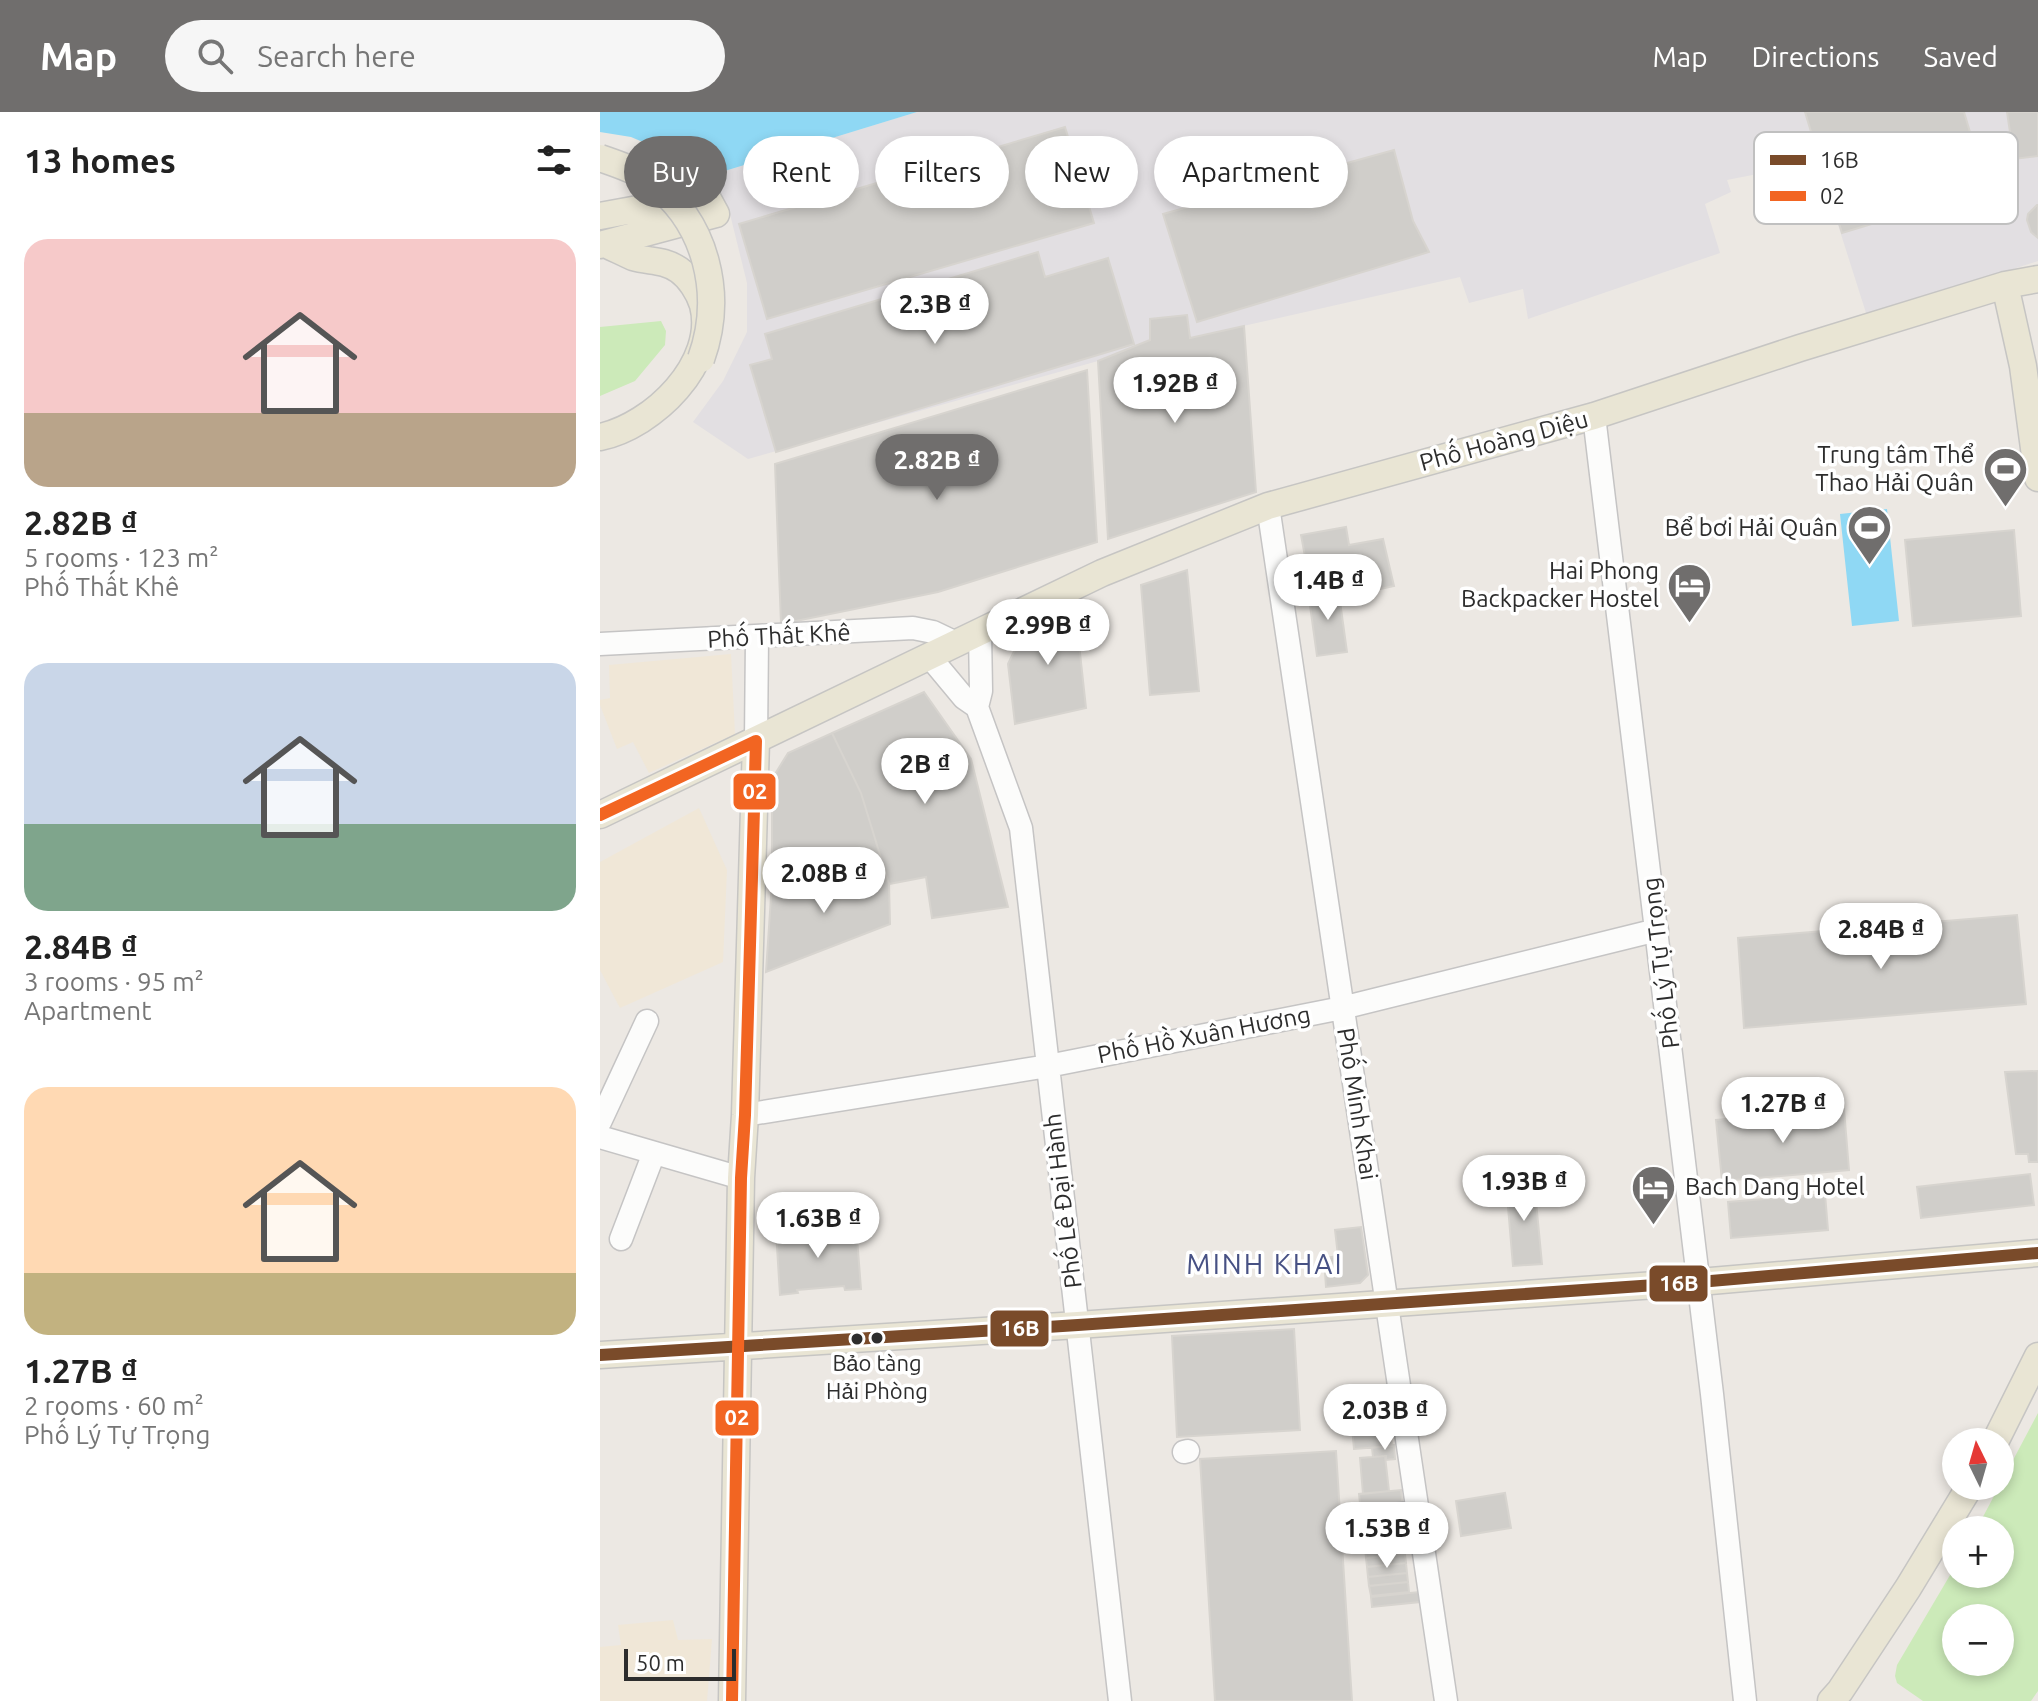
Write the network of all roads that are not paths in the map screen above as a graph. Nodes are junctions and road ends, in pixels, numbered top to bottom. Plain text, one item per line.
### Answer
1 (600, 158) edge
2 (600, 216) edge
3 (603, 244) edge
4 (2038, 279) edge
5 (2005, 285) junction
6 (1594, 416) junction
7 (600, 439) edge
8 (2038, 478) edge
9 (1268, 506) junction
10 (757, 638) junction
11 (968, 638) junction
12 (600, 644) edge
13 (929, 656) junction
14 (977, 707) junction
15 (756, 741) junction
16 (600, 815) edge
17 (1657, 930) junction
18 (1342, 1008) junction
19 (647, 1021) dead end
20 (1048, 1066) junction
21 (745, 1115) junction
22 (600, 1122) edge
23 (600, 1137) edge
24 (654, 1153) junction
25 (741, 1178) junction
26 (621, 1239) dead end
27 (2038, 1253) edge
28 (1699, 1282) junction
29 (1387, 1302) junction
30 (1078, 1325) junction
31 (738, 1346) junction
32 (600, 1355) edge
33 (2038, 1356) edge
34 (2002, 1428) edge
35 (1961, 1500) edge
36 (1418, 1511) junction
37 (1352, 1522) dead end
38 (1841, 1698) edge
39 (732, 1701) edge
40 (1120, 1701) edge
41 (1446, 1701) edge
42 (1745, 1701) edge

1 - 7 main road, bridge
2 - 3 main road
3 - 7 main road
4 - 5 main road, Phố Hoàng Diệu
5 - 6 main road, Phố Hoàng Diệu
5 - 8 main road
6 - 9 main road, Phố Hoàng Diệu
6 - 17 street, Phố Lý Tự Trọng
9 - 11 main road, Phố Hoàng Diệu
9 - 18 street, Phố Minh Khai
10 - 11 street, Phố Thất Khê
10 - 12 street, Phố Thất Khê
10 - 15 street
11 - 13 main road, Phố Hoàng Diệu
11 - 14 street, Phố Lê Đại Hành
13 - 14 street, Phố Lê Đại Hành
13 - 15 main road, Phố Hoàng Diệu
14 - 20 street, Phố Lê Đại Hành
15 - 16 main road, Phố Hoàng Diệu
15 - 21 main road
17 - 18 street, Phố Hồ Xuân Hương
17 - 28 street, Phố Lý Tự Trọng
18 - 20 street, Phố Hồ Xuân Hương
18 - 29 street, Phố Minh Khai
19 - 22 street
20 - 21 street, Phố Hồ Xuân Hương
20 - 30 street, Phố Lê Đại Hành
21 - 25 main road
23 - 24 street
24 - 25 street
24 - 26 street
25 - 31 main road
27 - 28 main road
28 - 29 main road
28 - 42 street, Phố Lý Tự Trọng
29 - 30 main road
29 - 36 street, Phố Minh Khai
30 - 31 main road
30 - 40 street, Phố Lê Đại Hành
31 - 32 main road
31 - 39 main road
33 - 34 main road
35 - 38 main road
36 - 37 street
36 - 41 street, Phố Minh Khai

